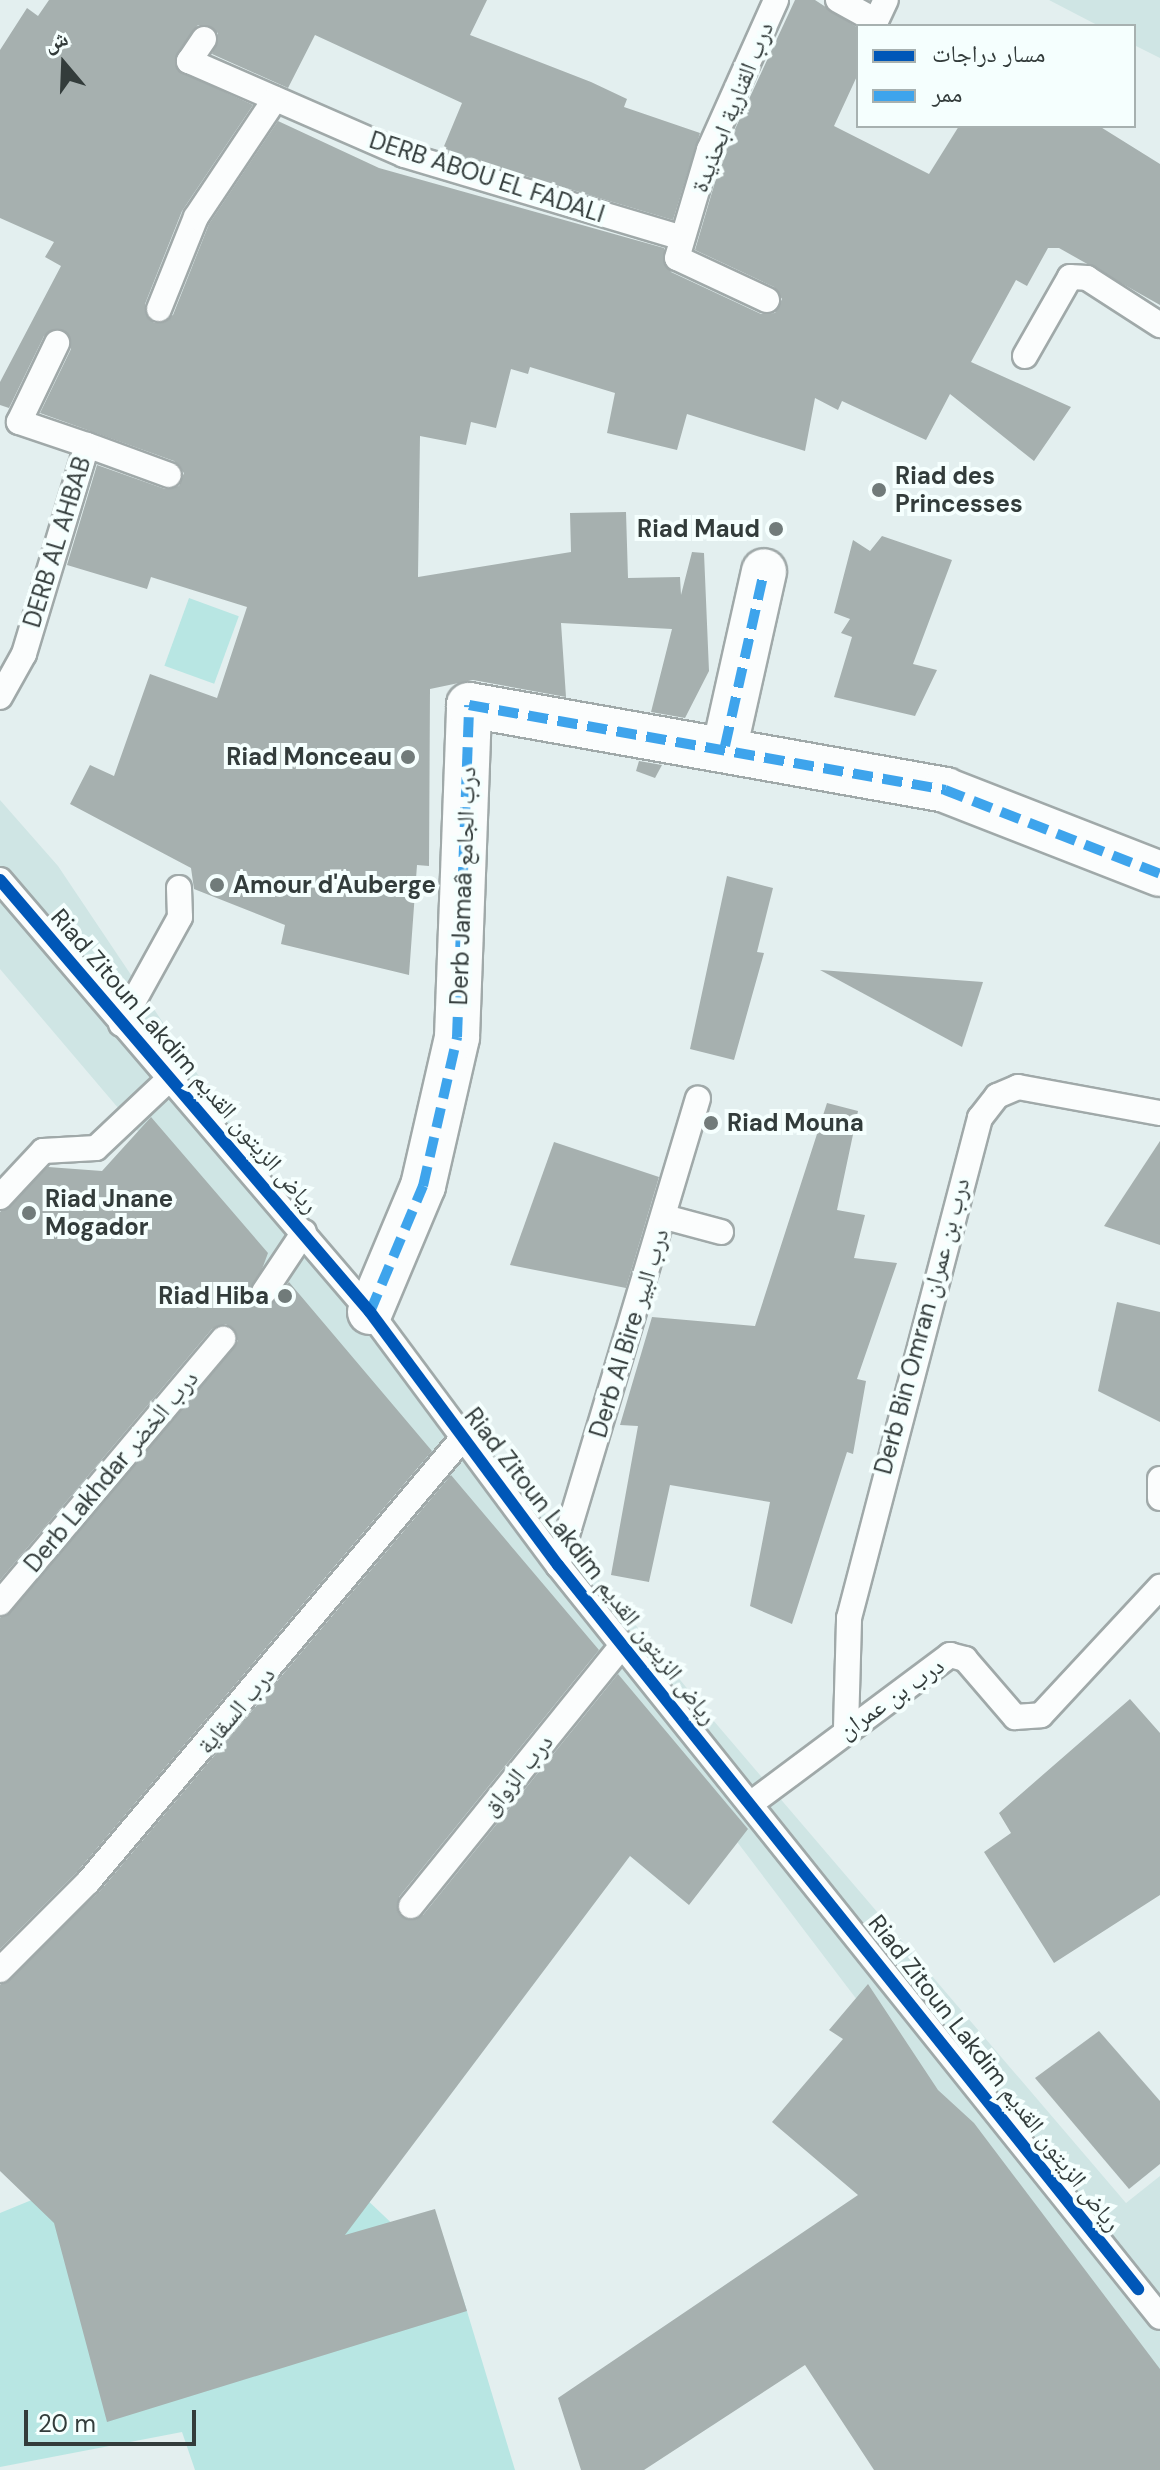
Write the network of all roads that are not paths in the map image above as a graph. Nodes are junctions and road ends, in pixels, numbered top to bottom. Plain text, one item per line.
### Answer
1 (776, 0) edge
2 (838, 0) edge
3 (886, 0) edge
4 (204, 39) dead end
5 (275, 99) junction
6 (682, 238) junction
7 (767, 300) dead end
8 (159, 309) dead end
9 (1160, 325) edge
10 (57, 343) dead end
11 (1025, 356) dead end
12 (87, 445) junction
13 (169, 475) dead end
14 (764, 571) dead end
15 (0, 697) edge
16 (725, 746) junction
17 (1160, 874) edge
18 (0, 880) edge
19 (179, 888) dead end
20 (121, 1024) junction
21 (167, 1081) junction
22 (698, 1099) dead end
23 (1160, 1113) edge
24 (0, 1197) edge
25 (665, 1217) junction
26 (304, 1232) junction
27 (721, 1232) dead end
28 (264, 1292) dead end
29 (370, 1312) junction
30 (223, 1339) dead end
31 (461, 1440) junction
32 (1160, 1479) edge
33 (1160, 1498) edge
34 (558, 1565) junction
35 (1160, 1587) edge
36 (0, 1603) edge
37 (623, 1644) junction
38 (846, 1728) junction
39 (753, 1802) junction
40 (411, 1906) dead end
41 (0, 1970) edge
42 (1160, 2317) edge

1 - 6 lane, درب القنارية ابحذيدة
2 - 3 lane
4 - 5 lane, DERB ABOU EL FADALI
5 - 6 lane, DERB ABOU EL FADALI
5 - 8 lane
6 - 7 lane
9 - 11 lane
10 - 12 lane, DERB AL AHBAB
12 - 13 lane
12 - 15 lane, DERB AL AHBAB
14 - 16 street
16 - 17 street, Derb Jamaâ درب الجامع
16 - 29 street, Derb Jamaâ درب الجامع
18 - 20 lane, Riad Zitoun Lakdim رياض الزيتون القديم
19 - 20 lane
20 - 21 lane, Riad Zitoun Lakdim رياض الزيتون القديم
21 - 24 lane
21 - 26 lane, Riad Zitoun Lakdim رياض الزيتون القديم
22 - 25 lane, Derb Al Bire درب البير
23 - 38 lane, Derb Bin Omran درب بن عمران
25 - 27 lane
25 - 34 lane, Derb Al Bire درب البير
26 - 28 lane
26 - 29 lane, Riad Zitoun Lakdim رياض الزيتون القديم
29 - 31 lane, Riad Zitoun Lakdim رياض الزيتون القديم
30 - 36 lane, Derb Lakhdar درب الخضر
31 - 34 lane, Riad Zitoun Lakdim رياض الزيتون القديم
31 - 41 lane, درب السقاية
32 - 33 lane
34 - 37 lane, Riad Zitoun Lakdim رياض الزيتون القديم
35 - 38 lane, درب بن عمران
37 - 39 lane, Riad Zitoun Lakdim رياض الزيتون القديم
37 - 40 lane, درب الزواق
38 - 39 lane, درب بن عمران
39 - 42 lane, Riad Zitoun Lakdim رياض الزيتون القديم

